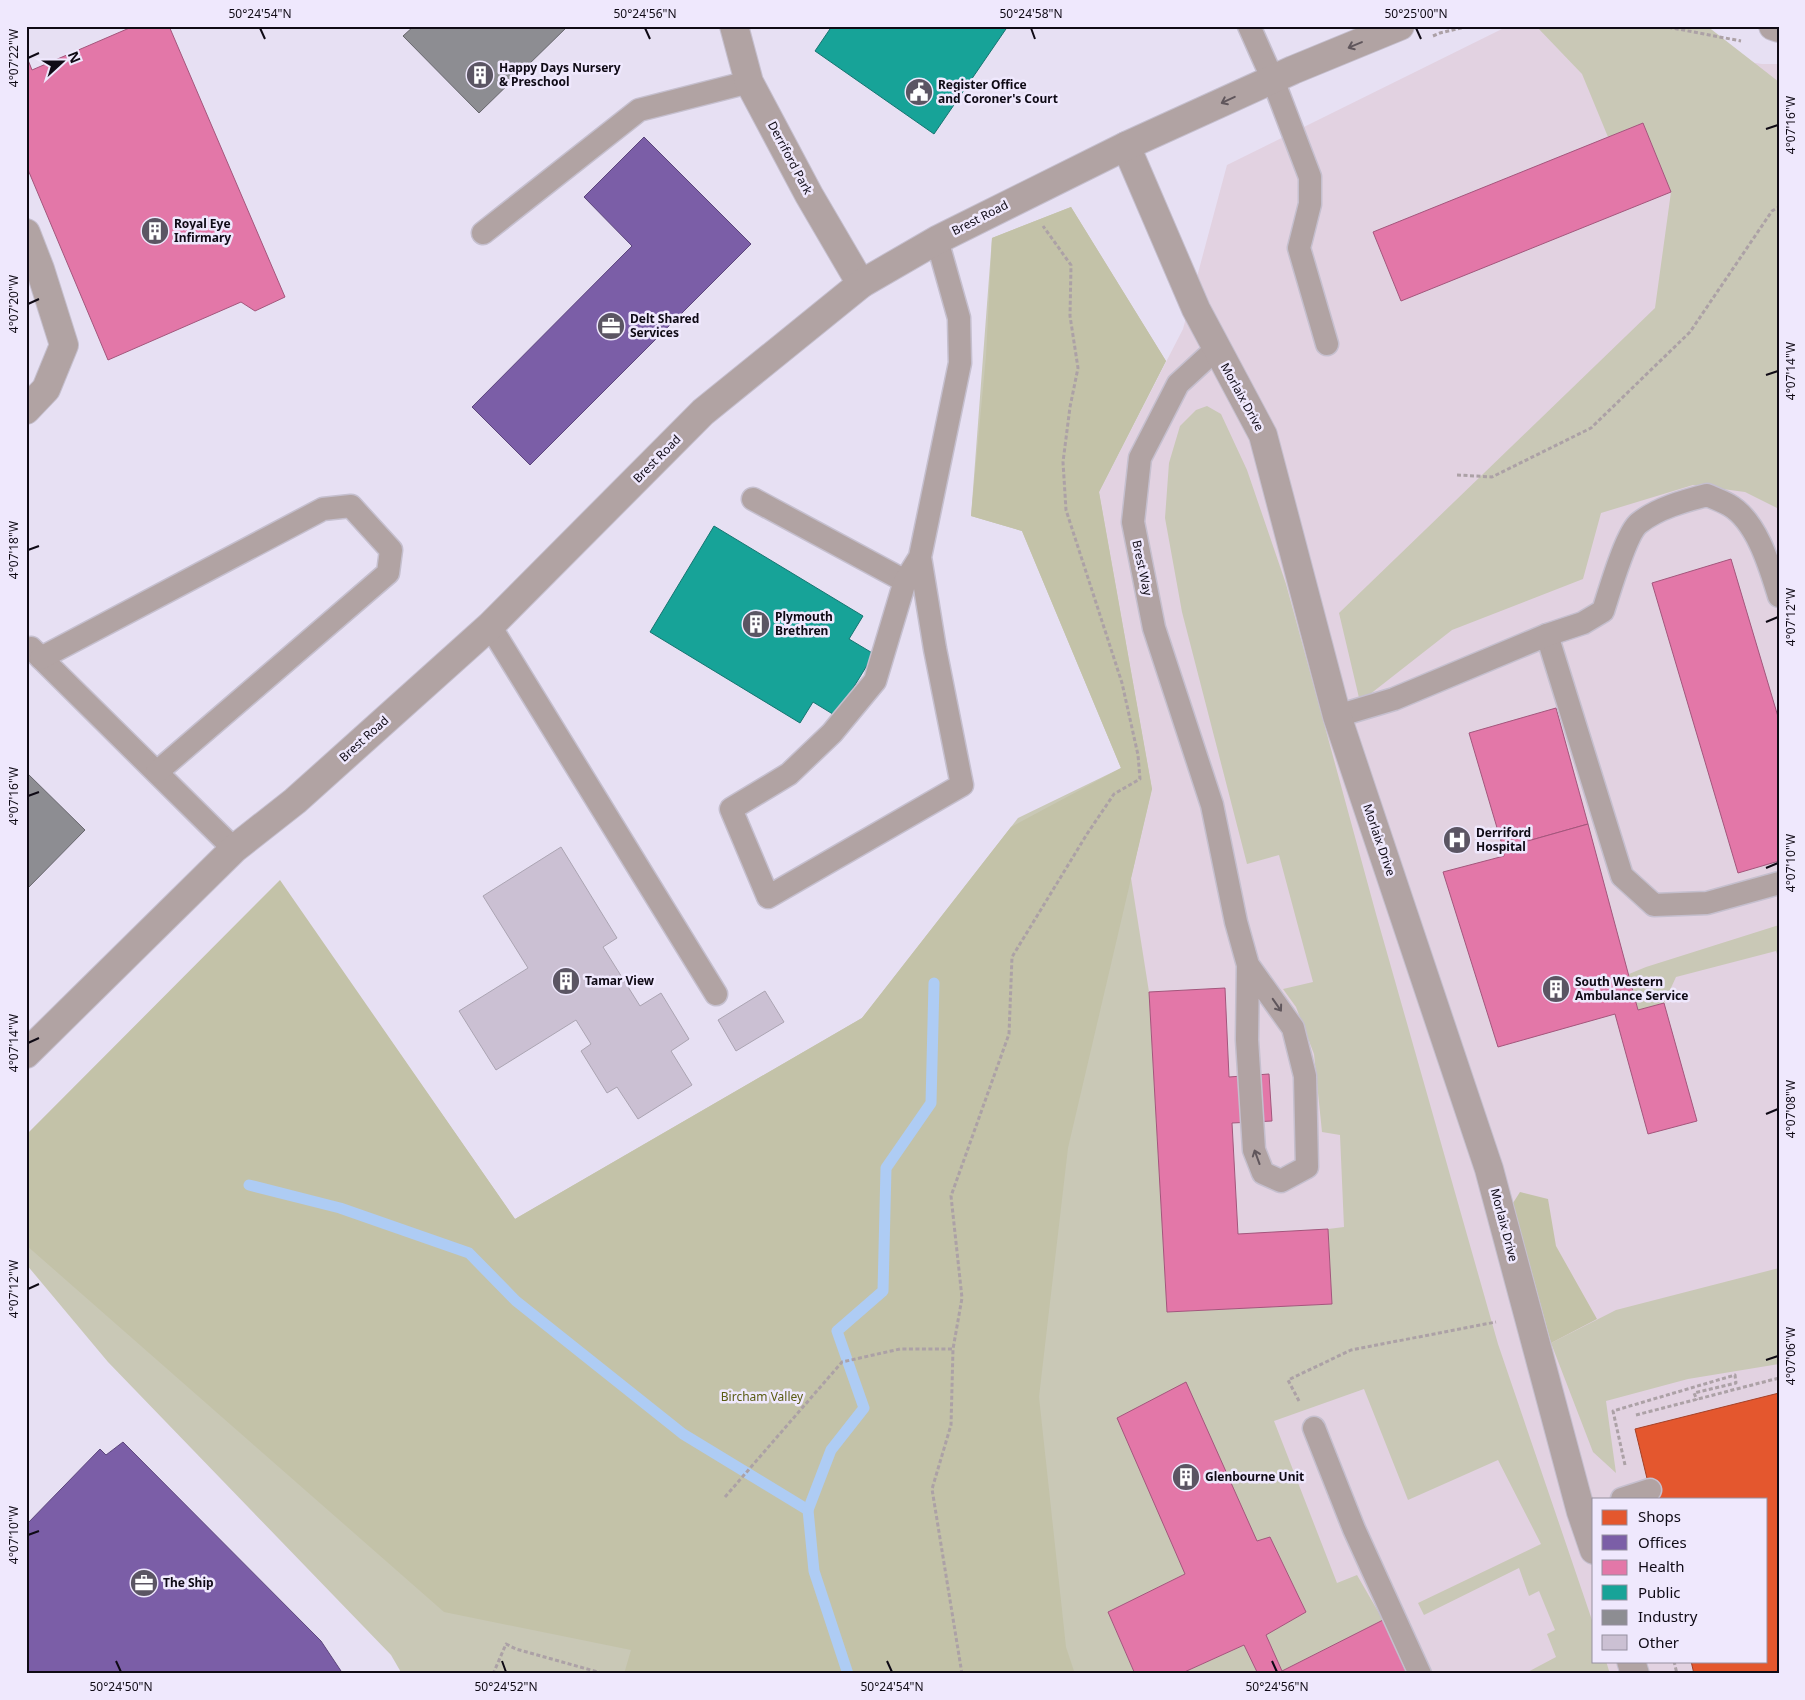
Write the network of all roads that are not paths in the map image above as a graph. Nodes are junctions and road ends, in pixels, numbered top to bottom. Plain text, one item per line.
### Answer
1 (734, 26) edge
2 (1249, 26) edge
3 (1400, 26) edge
4 (1773, 26) edge
5 (1779, 28) edge
6 (1273, 80) junction
7 (749, 82) junction
8 (1126, 146) junction
9 (26, 233) edge
10 (483, 234) dead end
11 (937, 240) junction
12 (861, 284) junction
13 (1327, 344) dead end
14 (1216, 349) junction
15 (26, 410) edge
16 (753, 499) dead end
17 (920, 557) junction
18 (906, 581) junction
19 (1779, 596) edge
20 (490, 626) junction
21 (1547, 636) junction
22 (34, 653) edge
23 (1337, 716) junction
24 (157, 772) junction
25 (234, 849) junction
26 (1779, 883) edge
27 (1248, 965) junction
28 (716, 994) dead end
29 (26, 1054) edge
30 (1314, 1428) dead end
31 (1587, 1510) edge
32 (1592, 1539) edge
33 (1631, 1662) edge
34 (1420, 1674) edge
35 (1635, 1674) edge

1 - 7 street, Derriford Park
2 - 6 lane
3 -> 6 street, Brest Road
4 - 5 street
6 -> 8 street, Brest Road
6 - 13 lane
7 - 10 lane
7 - 12 street, Derriford Park
8 - 11 street, Brest Road
8 - 14 street, Morlaix Drive
9 - 15 street
11 - 12 street, Brest Road
11 - 17 lane
12 - 20 street, Brest Road
14 - 23 street, Morlaix Drive
14 - 27 lane, Brest Way
16 - 18 lane
17 - 18 lane
17 - 18 lane
19 - 21 lane
20 - 25 street, Brest Road
20 - 28 lane
21 - 23 lane
21 - 26 lane
22 - 24 lane
22 - 24 lane
23 - 31 street, Morlaix Drive
24 - 25 lane
25 - 29 street, Brest Road
27 -> 27 lane
30 - 34 lane
31 - 32 street, Morlaix Drive
33 - 35 street

